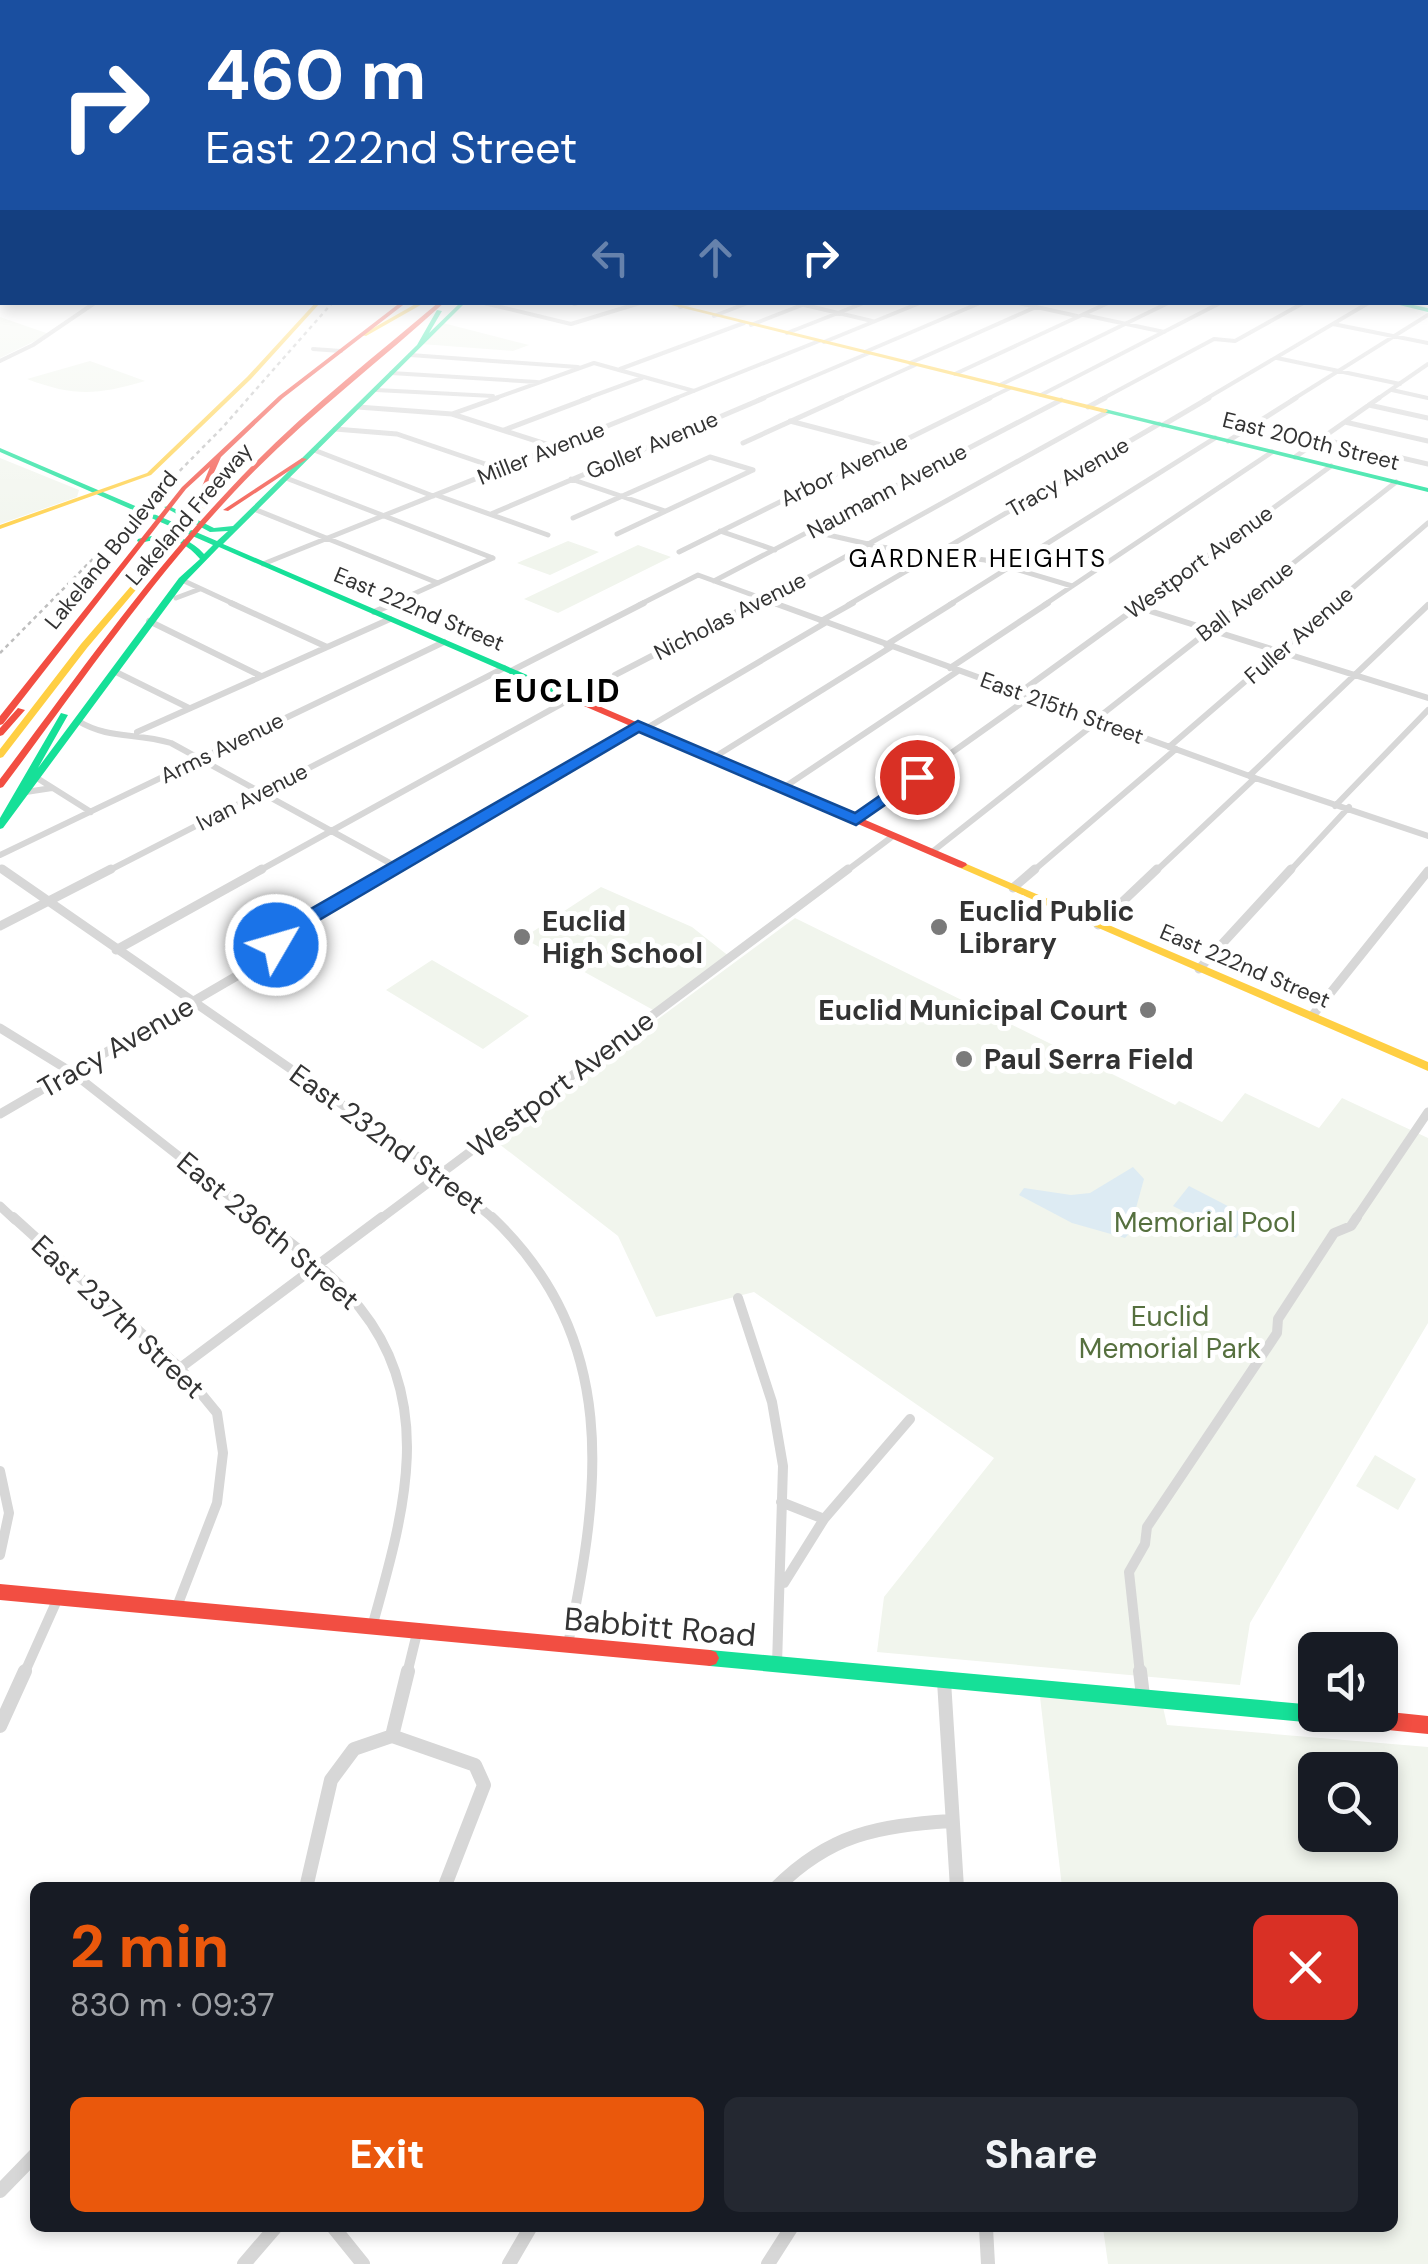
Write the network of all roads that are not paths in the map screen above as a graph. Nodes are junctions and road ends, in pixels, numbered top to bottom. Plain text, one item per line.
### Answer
1 (28, 348) edge
2 (274, 348) edge
3 (348, 348) edge
4 (372, 348) edge
5 (391, 348) edge
6 (417, 348) edge
7 (682, 348) edge
8 (806, 348) edge
9 (844, 348) edge
10 (878, 348) edge
11 (948, 348) edge
12 (1013, 348) edge
13 (1081, 348) edge
14 (1133, 348) edge
15 (1198, 348) edge
16 (1294, 348) edge
17 (1374, 348) edge
18 (313, 349) dead end
19 (415, 350) junction
20 (342, 352) junction
21 (866, 353) junction
22 (1276, 358) junction
23 (0, 361) edge
24 (912, 364) junction
25 (1428, 364) edge
26 (581, 367) junction
27 (619, 370) junction
28 (1338, 371) junction
29 (391, 373) junction
30 (956, 374) junction
31 (1413, 375) junction
32 (644, 377) junction
33 (1428, 378) edge
34 (540, 382) junction
35 (1400, 384) junction
36 (1005, 387) junction
37 (376, 390) junction
38 (1391, 390) junction
39 (694, 391) junction
40 (1041, 395) junction
41 (500, 396) junction
42 (1428, 398) edge
43 (1061, 400) junction
44 (1369, 405) junction
45 (358, 407) junction
46 (1088, 407) junction
47 (1107, 412) junction
48 (452, 414) junction
49 (1428, 418) edge
50 (788, 421) junction
51 (1346, 422) junction
52 (1161, 425) junction
53 (336, 429) junction
54 (504, 430) junction
55 (1222, 439) junction
56 (1321, 439) junction
57 (1428, 441) edge
58 (742, 443) dead end
59 (556, 447) junction
60 (889, 448) junction
61 (0, 450) edge
62 (1272, 452) junction
63 (219, 454) junction
64 (309, 455) junction
65 (1295, 457) junction
66 (164, 460) junction
67 (1428, 464) edge
68 (1330, 466) junction
69 (500, 469) junction
70 (286, 478) junction
71 (571, 479) junction
72 (1396, 482) junction
73 (1428, 490) edge
74 (100, 493) junction
75 (435, 495) junction
76 (621, 496) junction
77 (126, 505) junction
78 (167, 507) junction
79 (254, 509) junction
80 (666, 511) junction
81 (491, 514) junction
82 (383, 516) junction
83 (573, 518) dead end
84 (157, 519) junction
85 (202, 522) junction
86 (1428, 522) edge
87 (0, 527) edge
88 (235, 528) junction
89 (811, 531) junction
90 (720, 532) junction
91 (616, 534) dead end
92 (548, 535) dead end
93 (326, 539) junction
94 (140, 542) junction
95 (866, 544) junction
96 (179, 545) junction
97 (218, 545) junction
98 (774, 550) junction
99 (679, 552) dead end
100 (940, 552) junction
101 (204, 558) junction
102 (263, 564) junction
103 (1010, 566) junction
104 (698, 575) joint
105 (182, 580) junction
106 (714, 581) junction
107 (438, 583) junction
108 (1072, 586) junction
109 (200, 589) junction
110 (176, 598) dead end
111 (761, 599) junction
112 (1428, 605) edge
113 (1138, 607) junction
114 (374, 612) junction
115 (390, 618) junction
116 (823, 622) junction
117 (151, 627) junction
118 (1208, 630) junction
119 (444, 642) junction
120 (84, 646) junction
121 (327, 646) junction
122 (888, 646) junction
123 (101, 650) junction
124 (1279, 651) junction
125 (508, 669) junction
126 (954, 669) junction
127 (114, 671) junction
128 (615, 675) dead end
129 (1354, 675) junction
130 (261, 676) junction
131 (1019, 693) junction
132 (1030, 697) junction
133 (572, 698) junction
134 (1428, 698) edge
135 (189, 708) junction
136 (1428, 710) edge
137 (78, 721) junction
138 (1096, 721) junction
139 (0, 722) edge
140 (642, 727) junction
141 (91, 728) junction
142 (0, 734) edge
143 (69, 734) junction
144 (130, 735) junction
145 (1172, 748) junction
146 (0, 755) edge
147 (200, 758) junction
148 (714, 758) junction
149 (1252, 777) junction
150 (37, 778) junction
151 (0, 785) edge
152 (52, 788) junction
153 (783, 788) junction
154 (26, 792) junction
155 (262, 792) junction
156 (1335, 806) junction
157 (1350, 808) junction
158 (91, 812) junction
159 (856, 820) junction
160 (1, 825) edge
161 (332, 830) junction
162 (893, 836) junction
163 (1428, 836) edge
164 (932, 852) junction
165 (0, 855) edge
166 (397, 866) junction
167 (0, 869) edge
168 (1428, 871) edge
169 (1014, 888) junction
170 (48, 902) junction
171 (1098, 925) junction
172 (0, 926) edge
173 (116, 950) junction
174 (1199, 969) junction
175 (194, 1002) junction
176 (1312, 1016) junction
177 (0, 1028) edge
178 (1428, 1067) edge
179 (73, 1072) junction
180 (1428, 1112) edge
181 (0, 1114) edge
182 (440, 1173) junction
183 (0, 1206) edge
184 (318, 1265) junction
185 (738, 1298) dead end
186 (180, 1368) junction
187 (910, 1419) dead end
188 (0, 1471) edge
189 (782, 1502) junction
190 (824, 1519) junction
191 (0, 1555) edge
192 (782, 1586) junction
193 (0, 1592) edge
194 (58, 1598) junction
195 (176, 1608) junction
196 (372, 1627) junction
197 (417, 1633) junction
198 (568, 1646) junction
199 (777, 1664) junction
200 (944, 1681) junction
201 (1143, 1696) junction
202 (1298, 1712) edge
203 (1398, 1722) edge
204 (1428, 1725) edge
205 (0, 1726) edge
206 (392, 1736) junction
207 (951, 1821) junction
208 (307, 1882) edge
209 (446, 1882) edge
210 (783, 1882) edge
211 (956, 1882) edge
212 (30, 2159) edge
213 (0, 2191) edge
214 (271, 2232) edge
215 (337, 2232) edge
216 (528, 2232) edge
217 (788, 2232) edge
218 (986, 2232) edge
219 (244, 2264) edge
220 (362, 2264) edge
221 (509, 2264) edge
222 (768, 2264) edge
223 (988, 2264) edge

1 - 23 street
2 - 66 main road
3 - 20 main road, Lakeland Boulevard
4 - 85 main road, Lakeland Freeway
5 - 85 main road, Lakeland Freeway
6 - 19 main road
7 - 27 street
8 - 39 street, Miller Avenue
9 - 21 main road, East 200th Street
10 - 21 street, Goller Avenue
11 - 24 street
12 - 30 street
13 - 36 street
14 - 40 street
15 - 46 street
16 - 22 street, Tracy Avenue
17 - 28 street
18 - 20 street
19 - 26 street
19 - 29 main road
20 - 63 main road, Lakeland Boulevard
21 - 24 main road, East 200th Street
21 - 71 street, Goller Avenue
22 - 28 street
22 - 52 street, Tracy Avenue
24 - 30 main road, East 200th Street
24 - 50 street
25 - 31 street
26 - 27 street
26 - 34 street
27 - 32 street
28 - 35 street
28 - 55 street
29 - 34 street
29 - 37 main road
30 - 36 main road, East 200th Street
31 - 33 street
31 - 35 street
32 - 39 street
32 - 54 street
34 - 41 street
35 - 38 street
36 - 40 main road, East 200th Street
36 - 60 street, Arbor Avenue
37 - 41 street
37 - 45 main road
38 - 42 street
38 - 44 street
39 - 59 street, Miller Avenue
40 - 43 main road, East 200th Street
41 - 48 street
43 - 46 main road, East 200th Street
43 - 89 street, Naumann Avenue
44 - 49 street
44 - 51 street
45 - 48 street
45 - 53 main road
46 - 47 main road, East 200th Street
47 - 52 main road, East 200th Street
47 - 95 street, Nicholas Avenue
48 - 54 street
50 - 58 street
50 - 60 street
51 - 56 street
51 - 57 street
52 - 55 main road, East 200th Street
52 - 100 street, Tracy Avenue
53 - 64 main road
53 - 69 street
54 - 59 street
55 - 62 main road, East 200th Street
55 - 103 street
56 - 65 street
56 - 67 street
59 - 69 street, Miller Avenue
60 - 90 street, Arbor Avenue
61 - 74 main road, East 222nd Street
62 - 65 main road, East 200th Street
62 - 108 street
63 - 78 main road, Lakeland Boulevard
63 - 85 main road
64 - 70 main road
64 - 75 street
64 - 85 main road
65 - 68 main road, East 200th Street
66 - 74 main road
66 - 77 main road
68 - 72 main road, East 200th Street
68 - 113 street, Westport Avenue
69 - 75 street, Miller Avenue
70 - 79 main road
70 - 82 street
71 - 76 street
71 - 81 street, Goller Avenue
72 - 73 main road, East 200th Street
72 - 118 street, Ball Avenue
74 - 77 main road, East 222nd Street
74 - 87 main road
75 - 81 street
75 - 82 street, Miller Avenue
76 - 80 street
76 - 80 street
76 - 83 street
77 - 84 main road, East 222nd Street
78 - 84 main road, Lakeland Boulevard
78 - 88 main road
79 - 88 main road
79 - 93 street
80 - 91 street
81 - 92 street
82 - 93 street, Miller Avenue
82 - 107 street
84 - 94 main road, Lakeland Boulevard
84 - 97 main road, East 222nd Street
85 - 96 main road, Lakeland Freeway
86 - 124 street, Fuller Avenue
88 - 97 main road
89 - 95 street
89 - 98 street, Naumann Avenue
90 - 98 street
90 - 99 street, Arbor Avenue
93 - 102 street, Miller Avenue
93 - 107 street
94 - 101 main road
94 - 139 main road, Lakeland Boulevard
95 - 100 street
95 - 111 street, Nicholas Avenue
96 - 120 main road, Lakeland Freeway
96 - 123 main road, Lakeland Freeway
97 - 101 main road
97 - 102 main road, East 222nd Street
98 - 106 street, Naumann Avenue
100 - 103 street
100 - 116 street, Tracy Avenue
101 - 105 main road
102 - 114 main road, East 222nd Street
103 - 108 street
103 - 122 street
104 - 106 street, East 215th Street
104 - 125 street, Ivan Avenue
105 - 109 street
105 - 117 main road
106 - 111 street, East 215th Street
107 - 114 street
108 - 126 street
109 - 110 street
109 - 121 street
111 - 116 street, East 215th Street
111 - 128 street, Nicholas Avenue
112 - 129 street
113 - 118 street
113 - 131 street, Westport Avenue
114 - 115 main road, East 222nd Street
115 - 119 main road, East 222nd Street
115 - 121 street
116 - 122 street, East 215th Street
116 - 140 street, Tracy Avenue
117 - 127 main road
117 - 130 street
118 - 124 street
118 - 138 street, Ball Avenue
119 - 125 main road, East 222nd Street
119 - 147 street, Arms Avenue
120 - 142 main road
120 - 146 main road, Lakeland Freeway
121 - 130 street
122 - 126 street, East 215th Street
122 - 148 street
123 - 151 main road, Lakeland Freeway
123 - 160 main road
124 - 129 street
124 - 145 street, Fuller Avenue
125 - 133 main road, East 222nd Street
125 - 155 street, Ivan Avenue
126 - 131 street, East 215th Street
126 - 153 street
127 - 135 street
127 - 137 main road
129 - 134 street
129 - 149 street
130 - 135 street
131 - 132 street, East 215th Street
132 - 138 street, East 215th Street
132 - 159 street
133 - 140 main road, East 222nd Street
133 - 161 street
135 - 144 street
136 - 156 street
137 - 141 street
137 - 143 main road
138 - 145 street, East 215th Street
138 - 164 street, Ball Avenue
140 - 148 main road, East 222nd Street
140 - 166 street, Tracy Avenue
141 - 143 street
141 - 144 street
143 - 150 main road
144 - 147 street
145 - 149 street, East 215th Street
145 - 169 street, Fuller Avenue
147 - 155 street
147 - 158 street, Arms Avenue
148 - 153 main road, East 222nd Street
149 - 156 street, East 215th Street
149 - 171 street
150 - 152 street
150 - 154 main road
152 - 154 street
152 - 158 street
153 - 159 main road, East 222nd Street
154 - 160 main road
155 - 161 street
155 - 170 street, Ivan Avenue
156 - 157 street, East 215th Street
157 - 163 street, East 215th Street
157 - 174 street
158 - 165 street, Arms Avenue
159 - 162 main road, East 222nd Street
161 - 166 street
161 - 173 street
162 - 164 main road, East 222nd Street
162 - 182 street, Westport Avenue
164 - 169 main road, East 222nd Street
166 - 175 street, Tracy Avenue
167 - 170 street, East 232nd Street
168 - 176 street
169 - 171 main road, East 222nd Street
170 - 172 street, Ivan Avenue
170 - 173 street, East 232nd Street
171 - 174 main road, East 222nd Street
173 - 175 street, East 232nd Street
174 - 176 main road, East 222nd Street
175 - 179 street, Tracy Avenue
175 - 182 street, East 232nd Street
176 - 178 main road, East 222nd Street
177 - 179 street, East 236th Street
179 - 181 street, Tracy Avenue
179 - 184 street, East 236th Street
180 - 201 street
182 - 184 street, Westport Avenue
182 - 198 street, East 232nd Street
183 - 186 street, East 237th Street
184 - 186 street, Westport Avenue
184 - 196 street, East 236th Street
185 - 189 street
186 - 195 street, East 237th Street
187 - 190 street
188 - 191 street
189 - 190 street
189 - 192 street
190 - 192 street
192 - 199 street
193 - 194 main road, Babbitt Road
194 - 195 main road, Babbitt Road
194 - 205 street
195 - 196 main road, Babbitt Road
196 - 197 main road, Babbitt Road
197 - 198 main road, Babbitt Road
197 - 206 street
198 - 199 main road, Babbitt Road
199 - 200 main road, Babbitt Road
200 - 201 main road, Babbitt Road
200 - 207 street
201 - 202 main road, Babbitt Road
203 - 204 main road
206 - 208 street
206 - 209 street
207 - 210 street
207 - 211 street
212 - 213 street
214 - 219 street
215 - 220 street
216 - 221 street
217 - 222 street
218 - 223 street

